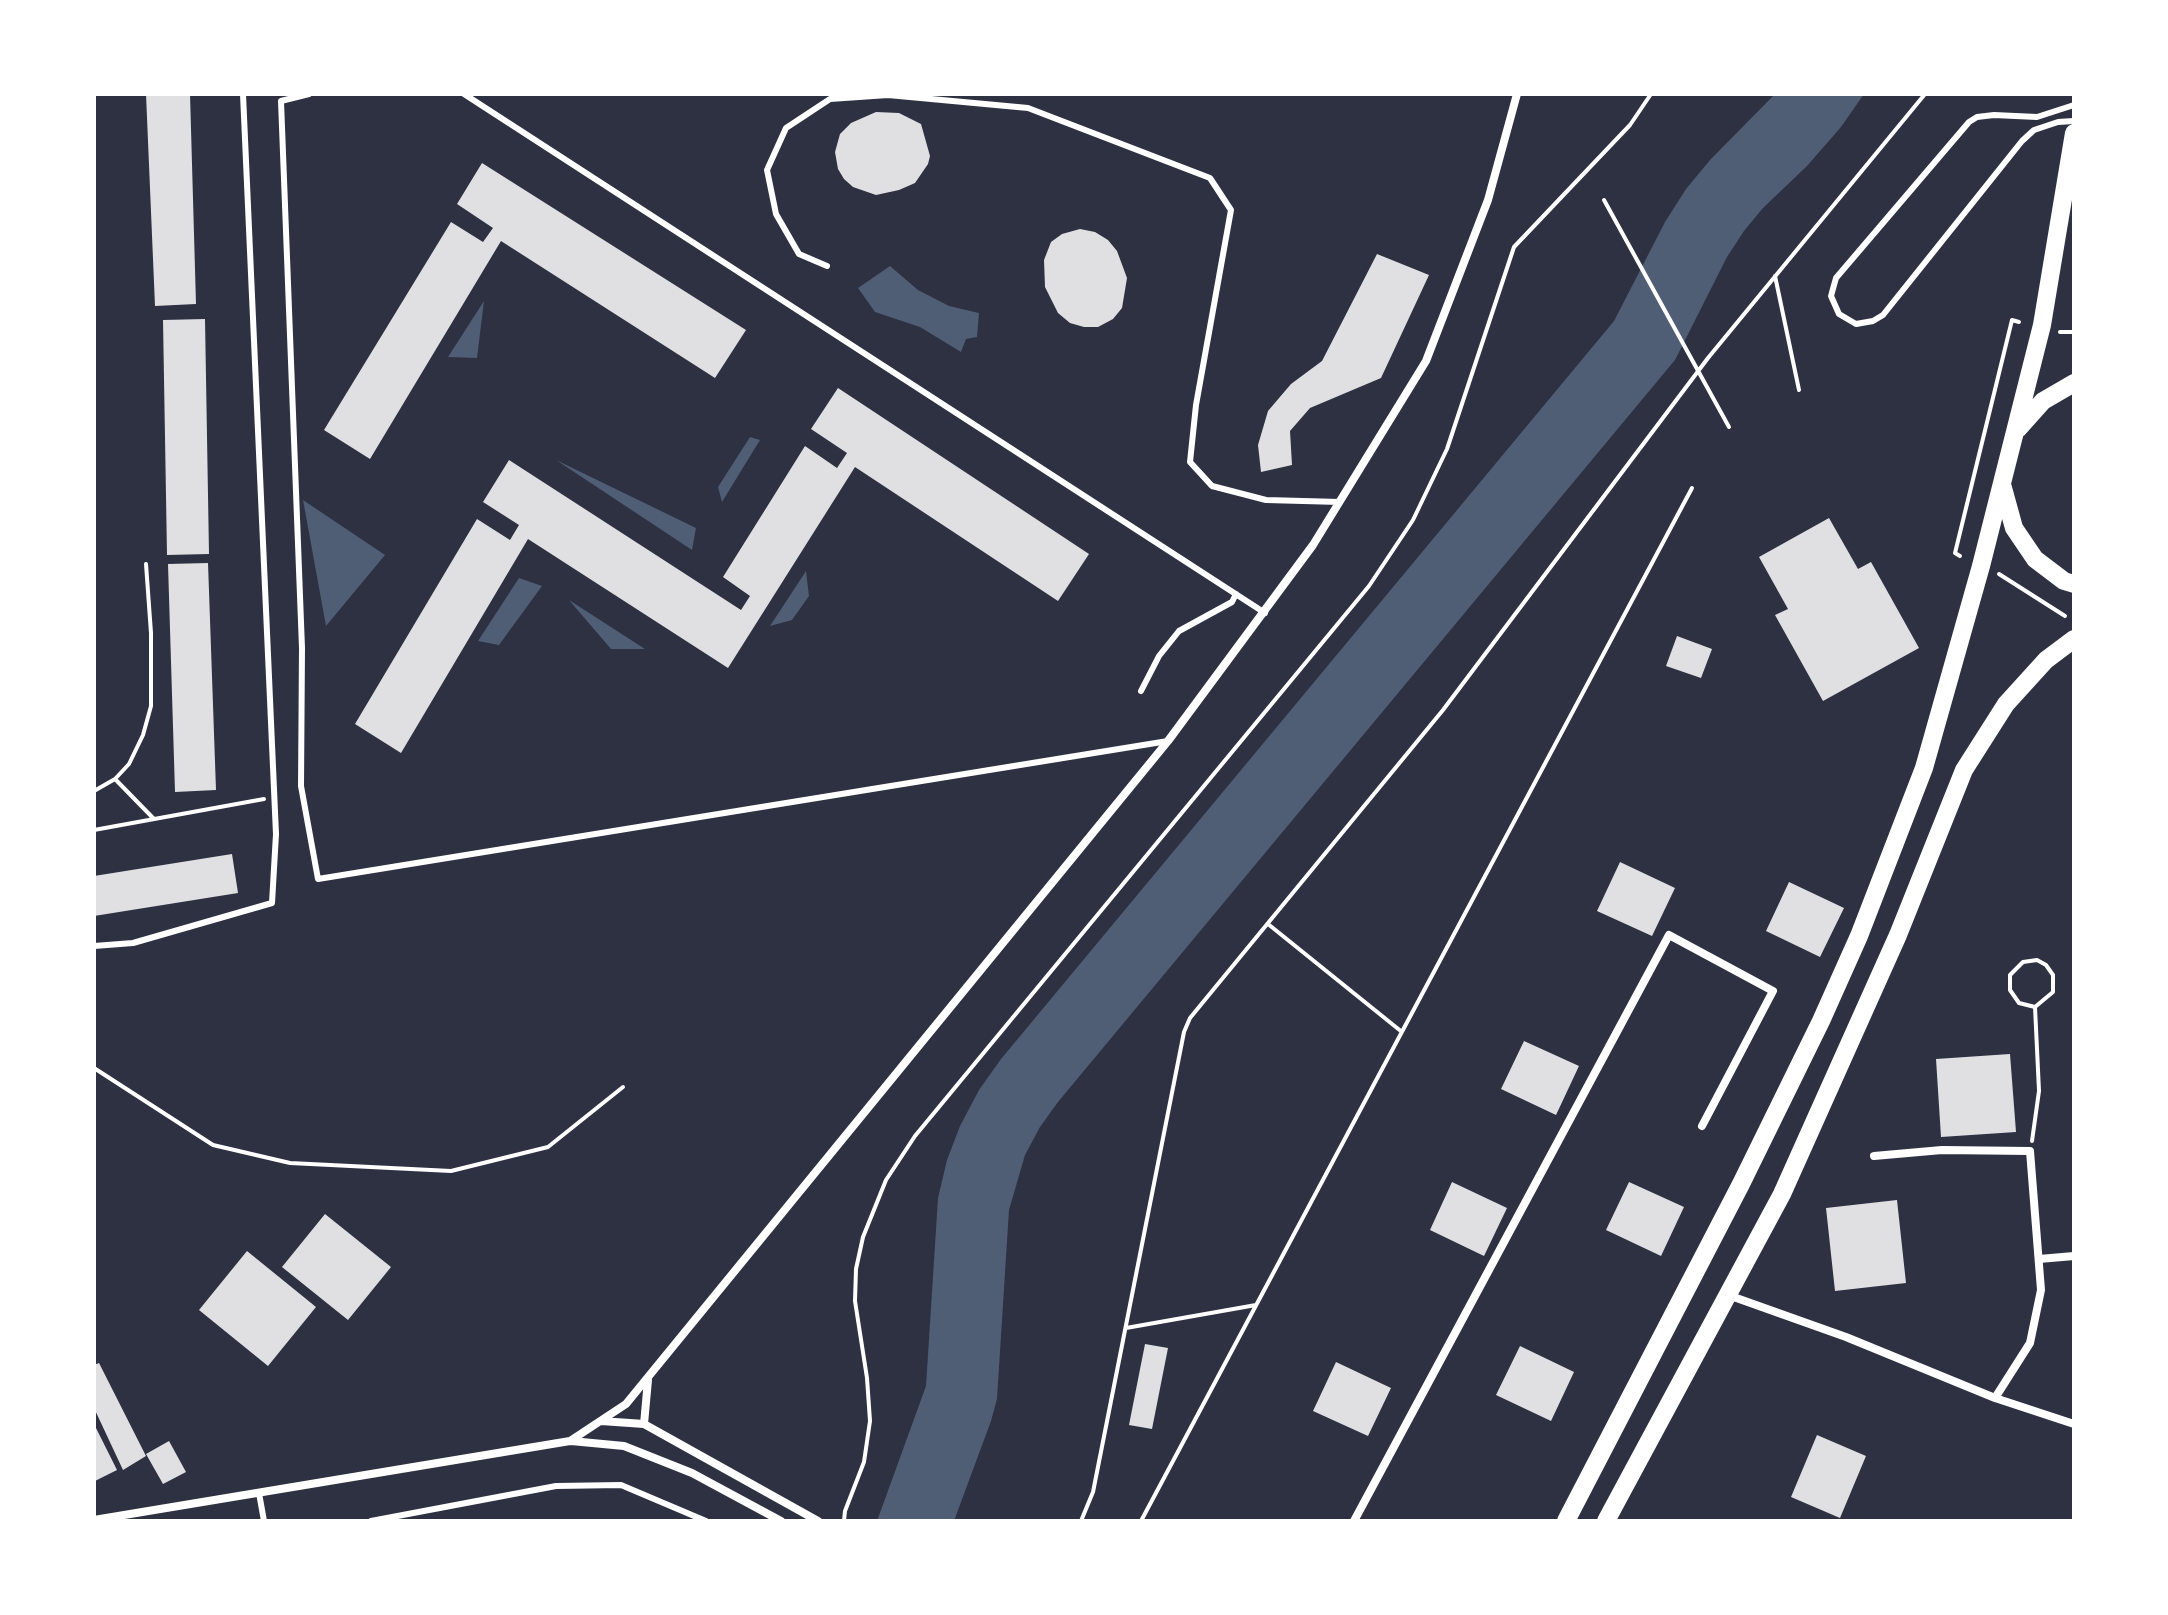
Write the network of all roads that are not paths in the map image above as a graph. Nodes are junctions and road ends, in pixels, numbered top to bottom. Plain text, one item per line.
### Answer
1 (243, 94) edge
2 (309, 94) edge
3 (464, 94) edge
4 (1517, 94) edge
5 (2074, 105) edge
6 (2074, 121) edge
7 (2074, 133) edge
8 (827, 266) dead end
9 (2074, 383) edge
10 (2017, 430) junction
11 (2002, 486) junction
12 (1340, 502) junction
13 (2074, 584) edge
14 (1236, 594) junction
15 (1265, 613) junction
16 (2074, 639) edge
17 (1141, 691) dead end
18 (1168, 741) junction
19 (94, 946) edge
20 (1702, 1126) dead end
21 (1874, 1156) dead end
22 (2074, 1256) edge
23 (2039, 1259) junction
24 (1728, 1295) junction
25 (648, 1378) junction
26 (1995, 1398) junction
27 (600, 1421) junction
28 (644, 1424) junction
29 (2074, 1424) edge
30 (570, 1441) junction
31 (259, 1493) junction
32 (94, 1520) edge
33 (264, 1521) edge
34 (371, 1521) edge
35 (706, 1521) edge
36 (781, 1521) edge
37 (818, 1521) edge
38 (1354, 1521) edge
39 (1566, 1521) edge
40 (1606, 1521) edge

1 - 19 lane
2 - 18 lane
3 - 14 lane
4 - 12 street
5 - 6 lane
7 - 10 main road
8 - 12 lane
9 - 10 main road
10 - 11 main road
11 - 13 main road
11 - 39 main road
12 - 15 street
14 - 15 lane
14 - 17 lane
15 - 18 street
16 - 24 main road
18 - 25 street
20 - 38 street
21 - 23 street
22 - 23 street
23 - 26 street
24 - 26 street
24 - 40 main road
25 - 27 street
25 - 28 street
26 - 29 street
27 - 28 street
27 - 30 street
28 - 37 street
30 - 31 street
30 - 36 street
31 - 32 street
31 - 33 lane
34 - 35 lane

